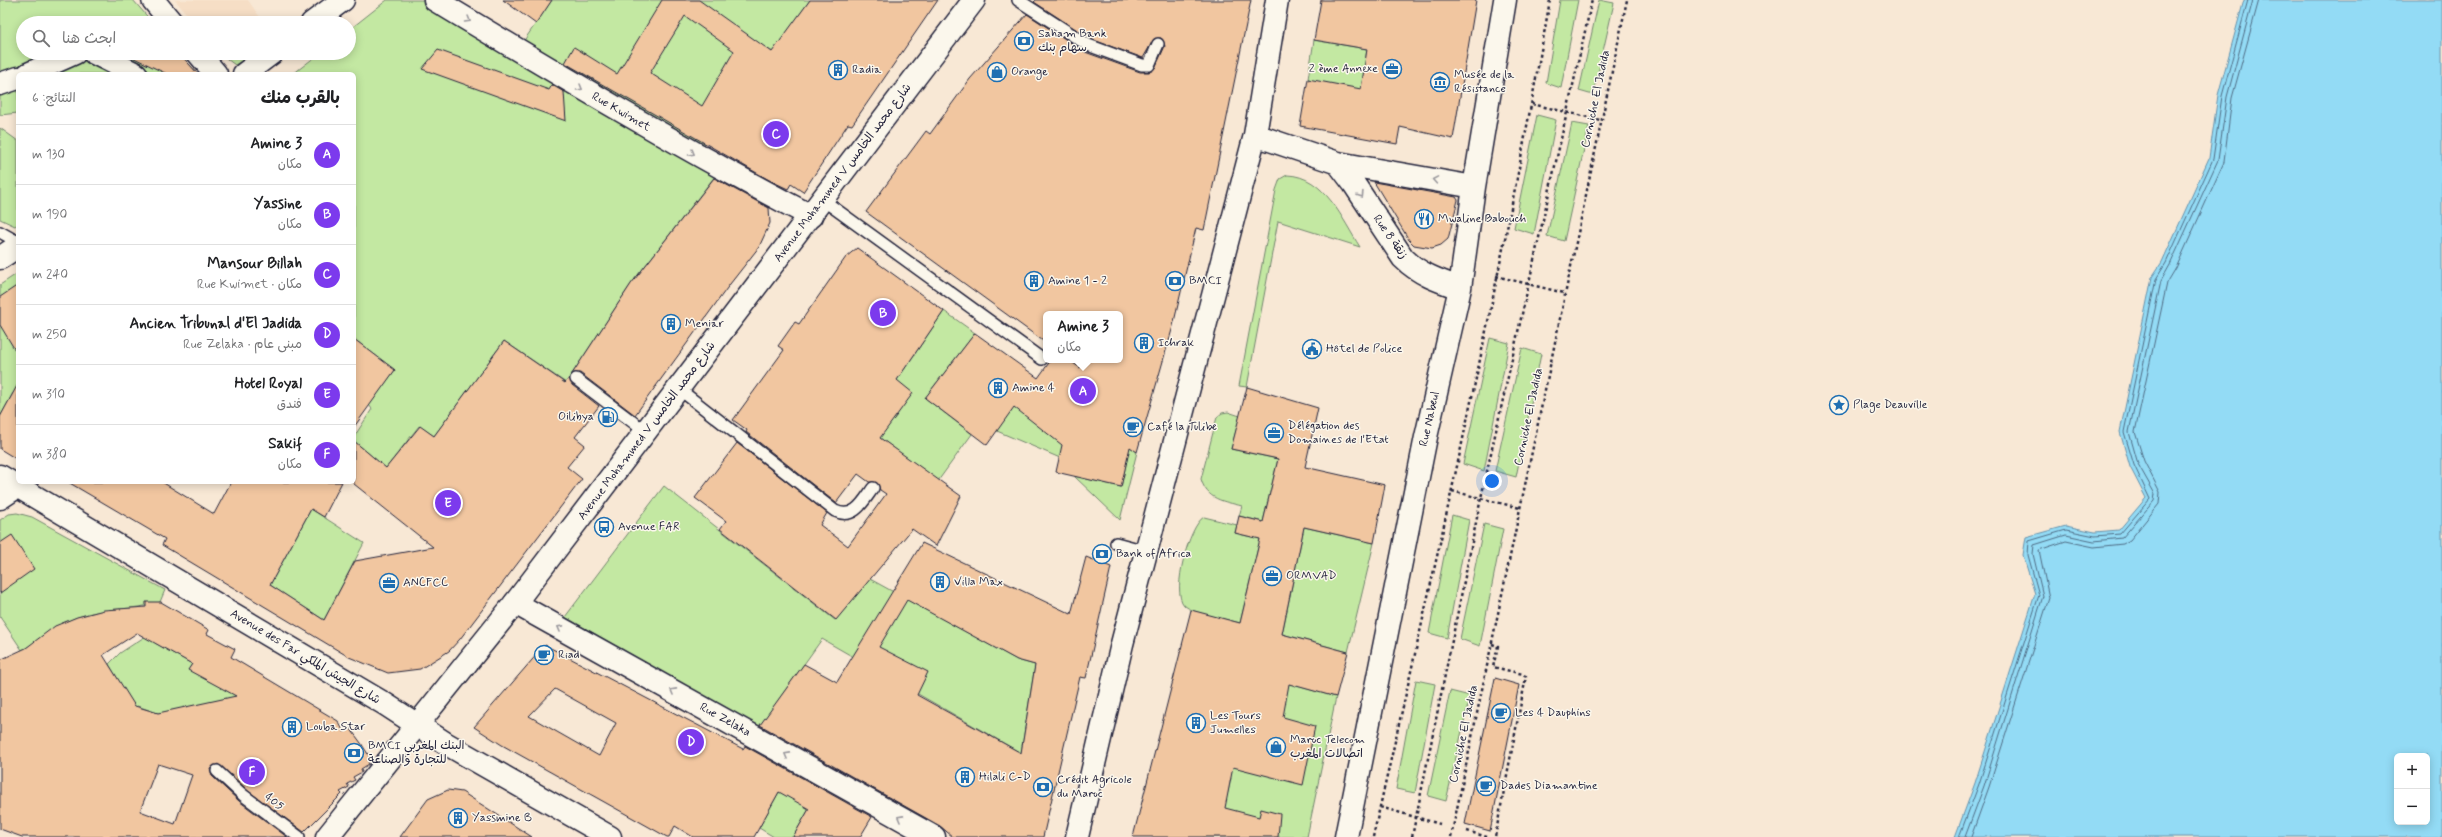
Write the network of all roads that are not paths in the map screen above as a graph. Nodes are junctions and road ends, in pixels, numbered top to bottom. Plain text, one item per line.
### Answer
1 (153, 0) edge
2 (343, 0) edge
3 (435, 0) edge
4 (974, 0) edge
5 (1018, 0) edge
6 (1277, 0) edge
7 (1505, 0) edge
8 (166, 16) edge
9 (321, 16) edge
10 (1158, 44) dead end
11 (59, 60) edge
12 (108, 60) edge
13 (204, 60) edge
14 (263, 60) edge
15 (32, 72) edge
16 (132, 72) edge
17 (214, 72) edge
18 (247, 72) edge
19 (16, 79) edge
20 (0, 84) edge
21 (1255, 135) junction
22 (1338, 163) junction
23 (1474, 187) junction
24 (817, 208) junction
25 (0, 232) edge
26 (16, 241) edge
27 (16, 247) edge
28 (0, 258) edge
29 (1460, 288) junction
30 (1042, 359) dead end
31 (576, 379) dead end
32 (679, 389) junction
33 (646, 432) junction
34 (9, 481) edge
35 (873, 488) dead end
36 (0, 498) edge
37 (1116, 542) dead end
38 (1146, 551) junction
39 (515, 603) junction
40 (417, 725) junction
41 (217, 771) dead end
42 (299, 837) edge
43 (327, 837) edge
44 (610, 837) edge
45 (934, 837) edge
46 (1077, 837) edge
47 (1346, 837) edge

1 - 8 street
2 - 9 street
3 -> 24 street, Rue Kwimet
4 - 24 street, Avenue Mohammed V شارع محمد الخامس
5 - 10 lane
6 - 21 street
7 - 23 street, Rue Nabeul
11 - 15 street
12 - 16 street
13 - 17 street
14 - 18 street
19 - 20 street
21 - 22 street
21 - 38 street
23 -> 22 street
22 -> 29 street, Rue 8 زنقة
23 - 29 street, Rue Nabeul
24 - 30 lane
24 - 32 street, Avenue Mohammed V شارع محمد الخامس
25 - 26 lane
27 - 28 street
29 - 47 street, Rue Nabeul
31 - 33 lane
32 - 33 street, Avenue Mohammed V شارع محمد الخامس
32 - 35 lane
33 - 39 street, Avenue Mohammed V شارع محمد الخامس
34 - 36 street
34 - 40 street, Avenue des Far شارع الجيش الملكي
37 - 38 lane
38 - 46 street
39 - 40 street, Avenue Mohammed V شارع محمد الخامس
45 -> 39 street, Rue Zelaka
40 - 43 street, Avenue Mohammed V شارع محمد الخامس
40 - 44 street, Avenue des Far شارع الجيش الملكي
41 - 42 lane, 405

